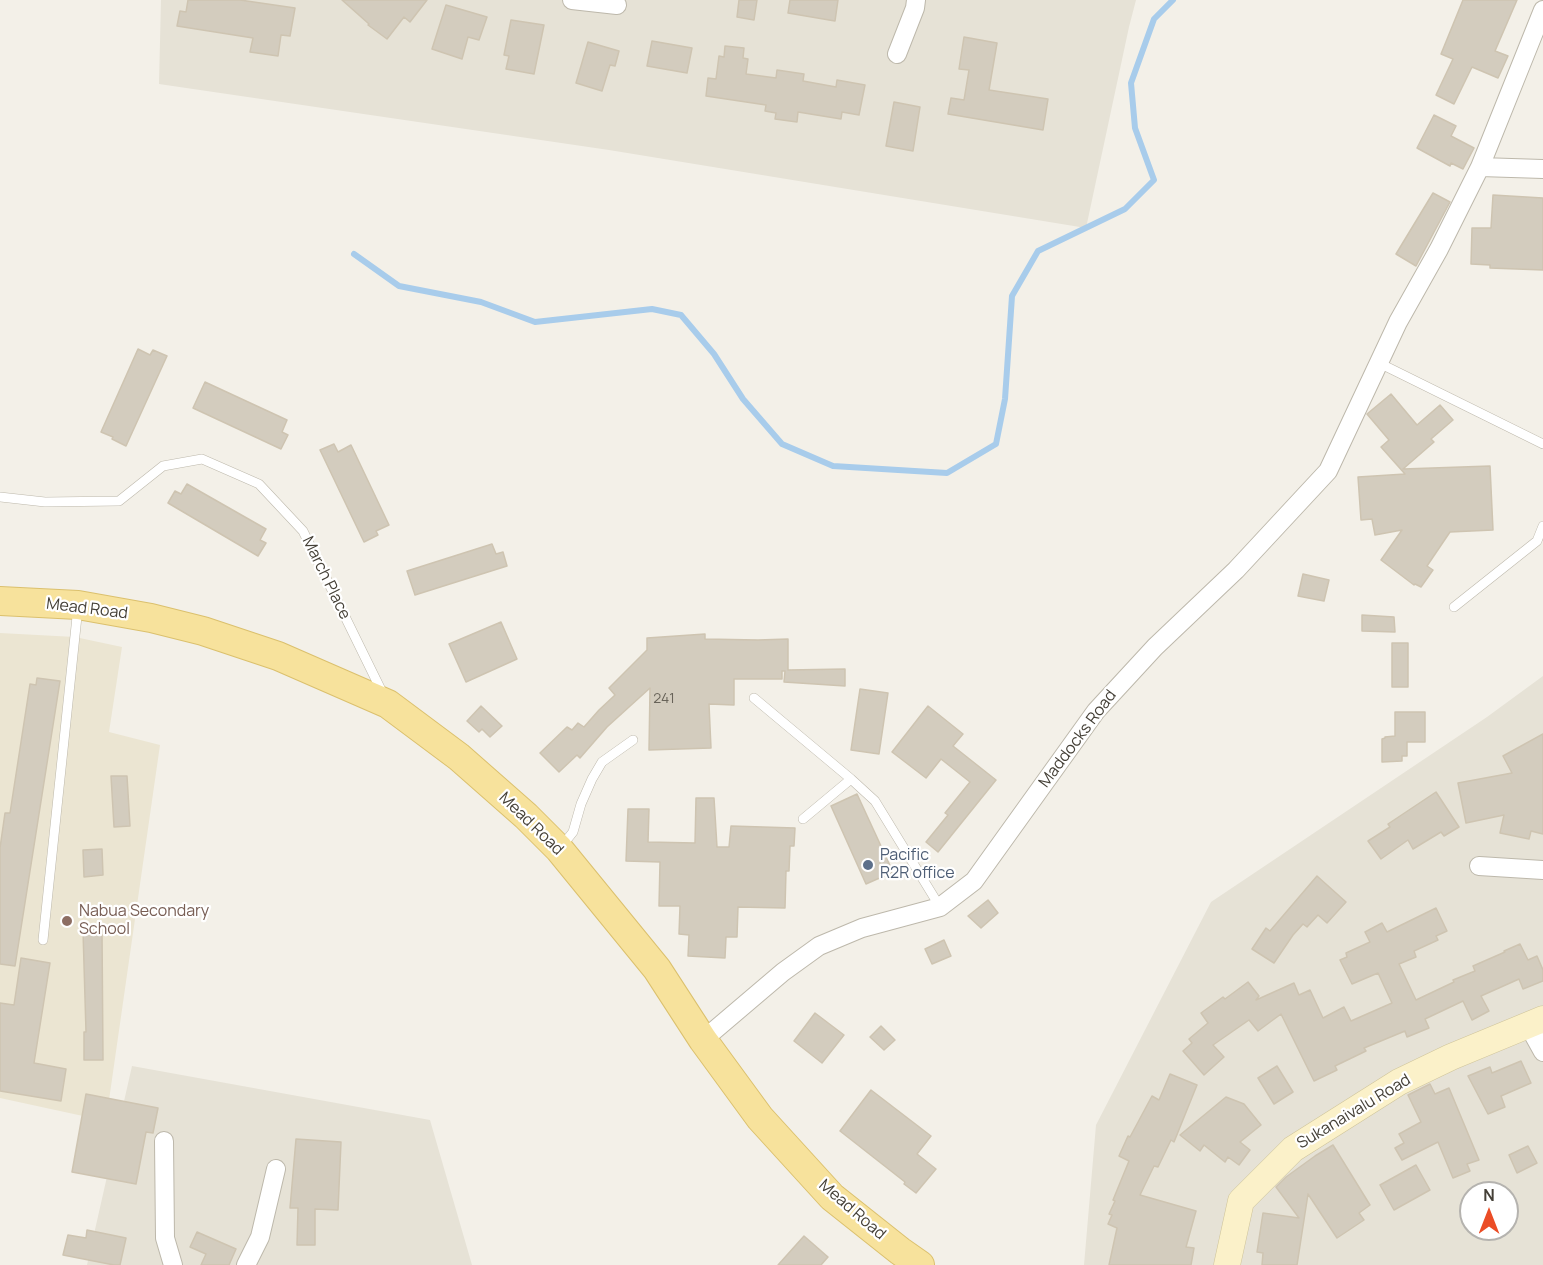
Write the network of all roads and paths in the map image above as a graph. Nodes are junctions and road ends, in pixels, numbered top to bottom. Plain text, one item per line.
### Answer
1 (572, 0) edge
2 (916, 0) edge
3 (617, 6) dead end
4 (1543, 10) edge
5 (897, 54) dead end
6 (1480, 167) junction
7 (1543, 169) edge
8 (1379, 363) junction
9 (1543, 444) edge
10 (0, 496) edge
11 (1543, 526) edge
12 (0, 601) edge
13 (78, 605) junction
14 (1454, 607) dead end
15 (754, 698) dead end
16 (388, 704) junction
17 (633, 740) dead end
18 (851, 779) junction
19 (803, 819) dead end
20 (559, 849) junction
21 (1479, 866) dead end
22 (1543, 870) edge
23 (940, 907) junction
24 (43, 940) dead end
25 (1536, 1022) edge
26 (703, 1040) junction
27 (1543, 1052) edge
28 (164, 1141) dead end
29 (276, 1169) dead end
30 (173, 1265) edge
31 (246, 1265) edge
32 (920, 1265) edge
33 (1227, 1265) edge

1 - 3 street
2 - 5 street
4 - 6 street, Maddocks Road
6 - 7 street
6 - 8 street, Maddocks Road
8 - 9 lane
8 - 23 street, Maddocks Road
10 - 16 lane, March Place
11 - 14 lane
12 - 13 main road, Mead Road
13 - 16 main road, Mead Road
13 - 24 lane
15 - 18 lane
16 - 20 main road, Mead Road
17 - 20 lane
18 - 19 lane
18 - 23 lane
20 - 26 main road, Mead Road
21 - 22 street
23 - 26 street, Maddocks Road
25 - 27 street
25 - 33 main road, Sukanaivalu Road
26 - 32 main road, Mead Road
28 - 30 street
29 - 31 street

